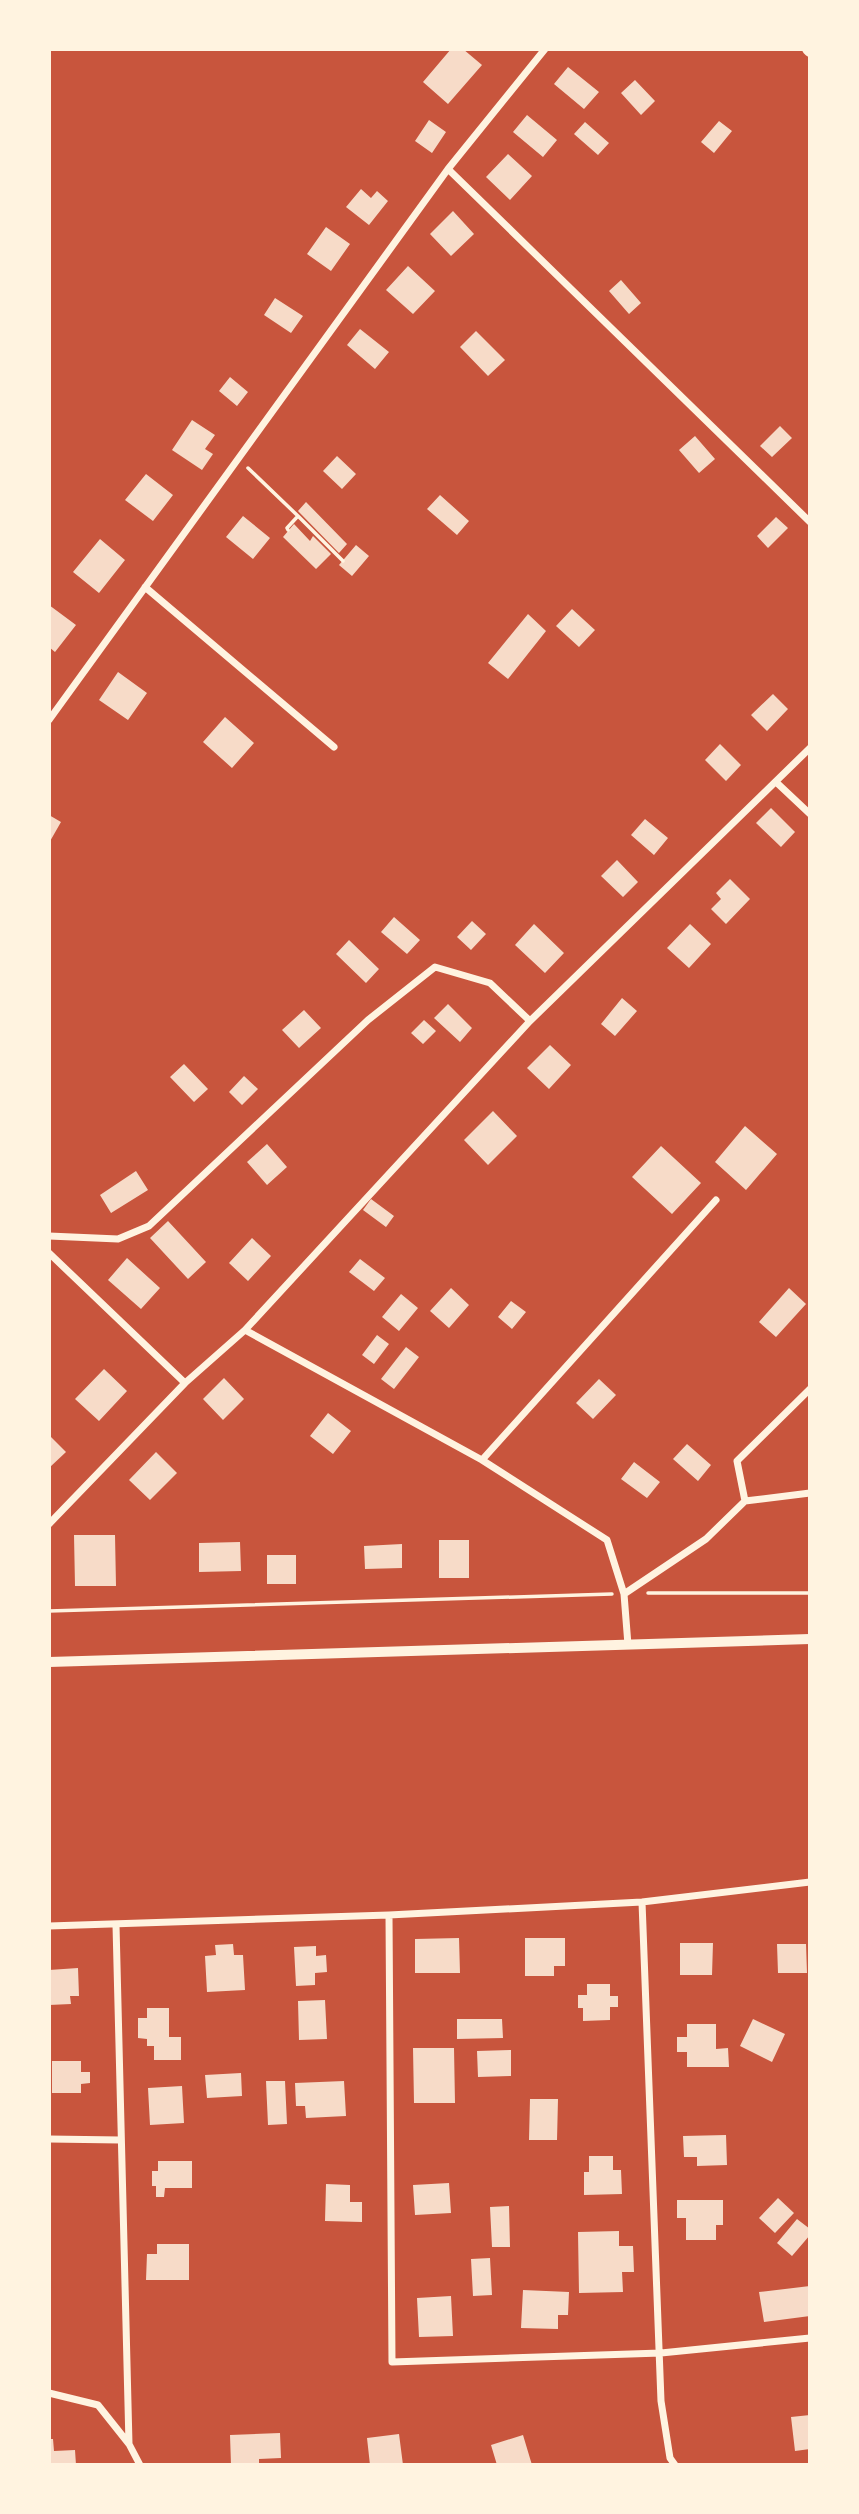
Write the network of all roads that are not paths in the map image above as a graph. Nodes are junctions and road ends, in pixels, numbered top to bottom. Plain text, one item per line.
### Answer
1 (545, 49) edge
2 (448, 169) junction
3 (810, 522) edge
4 (145, 587) junction
5 (49, 720) edge
6 (334, 747) dead end
7 (810, 748) edge
8 (776, 782) junction
9 (810, 814) edge
10 (530, 1021) junction
11 (716, 1200) dead end
12 (49, 1236) edge
13 (49, 1253) edge
14 (245, 1330) junction
15 (185, 1383) junction
16 (810, 1389) edge
17 (482, 1460) junction
18 (810, 1493) edge
19 (745, 1501) junction
20 (49, 1524) edge
21 (624, 1594) junction
22 (810, 1639) edge
23 (628, 1645) junction
24 (49, 1662) edge
25 (810, 1882) edge
26 (642, 1902) junction
27 (389, 1916) junction
28 (116, 1925) junction
29 (49, 1926) edge
30 (49, 2139) edge
31 (120, 2140) junction
32 (810, 2338) edge
33 (661, 2353) junction
34 (49, 2393) edge
35 (129, 2444) junction
36 (140, 2465) edge
37 (675, 2465) edge

1 - 2 street
2 - 3 street
2 - 4 street
4 - 5 street
4 - 6 street
7 - 8 street
8 - 9 street
8 - 10 street
10 - 12 street
10 - 14 street
11 - 17 street
13 - 15 street
14 - 15 street
14 - 17 street
15 - 20 street
16 - 19 street
17 - 21 street
18 - 19 street
19 - 21 street
21 - 23 street
22 - 23 street
23 - 24 street
25 - 26 street
26 - 27 street
26 - 33 street
27 - 28 street
27 - 33 street
28 - 29 street
28 - 31 street
30 - 31 street
31 - 35 street
32 - 33 street
33 - 37 street
34 - 35 street
35 - 36 street

